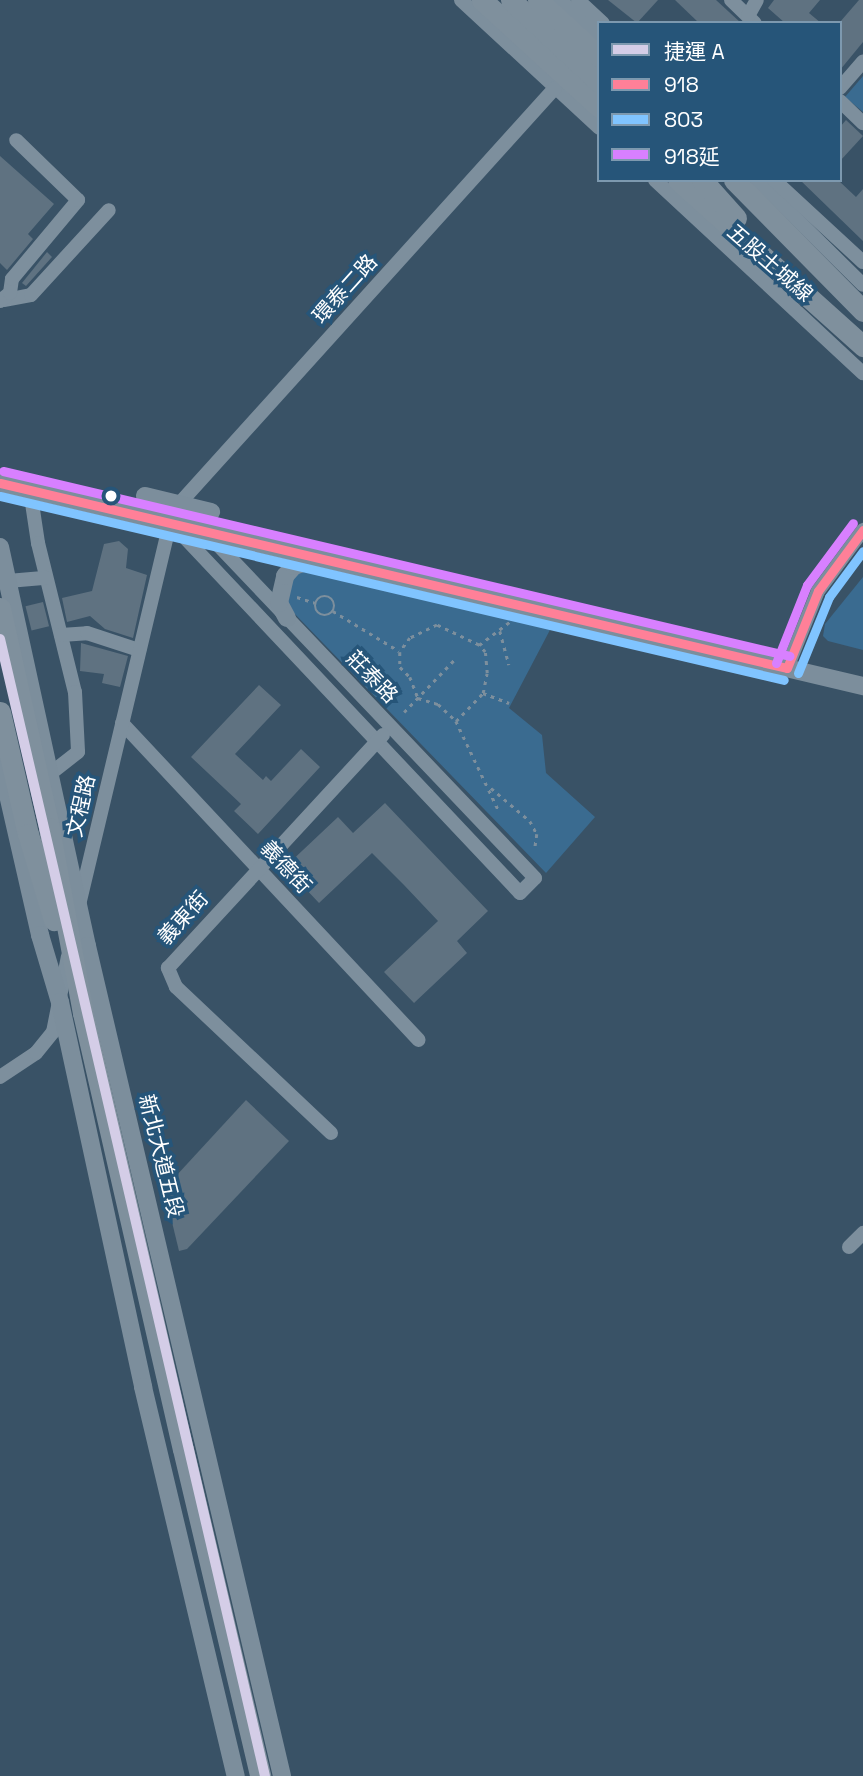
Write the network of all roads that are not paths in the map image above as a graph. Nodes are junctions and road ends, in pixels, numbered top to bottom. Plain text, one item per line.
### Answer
1 (461, 0) edge
2 (482, 0) edge
3 (511, 0) edge
4 (538, 0) edge
5 (559, 0) edge
6 (578, 0) edge
7 (731, 0) edge
8 (757, 0) edge
9 (752, 20) edge
10 (601, 21) edge
11 (597, 33) edge
12 (597, 54) edge
13 (863, 62) edge
14 (597, 80) edge
15 (842, 86) edge
16 (555, 88) junction
17 (842, 103) edge
18 (597, 105) edge
19 (863, 123) edge
20 (597, 126) edge
21 (16, 140) dead end
22 (657, 182) edge
23 (680, 182) edge
24 (704, 182) edge
25 (710, 182) edge
26 (736, 182) edge
27 (759, 182) edge
28 (776, 182) edge
29 (108, 210) dead end
30 (863, 262) edge
31 (816, 267) junction
32 (863, 285) edge
33 (798, 286) junction
34 (3, 300) edge
35 (863, 311) edge
36 (863, 346) edge
37 (863, 373) edge
38 (0, 483) edge
39 (30, 490) junction
40 (145, 496) dead end
41 (179, 504) junction
42 (211, 512) dead end
43 (170, 522) junction
44 (863, 530) edge
45 (204, 531) junction
46 (0, 547) edge
47 (317, 558) junction
48 (47, 578) junction
49 (8, 581) junction
50 (0, 608) edge
51 (287, 618) junction
52 (61, 635) junction
53 (139, 650) junction
54 (787, 668) junction
55 (863, 686) edge
56 (0, 712) edge
57 (36, 712) junction
58 (122, 723) junction
59 (391, 727) junction
60 (0, 729) edge
61 (376, 741) junction
62 (0, 760) edge
63 (50, 774) junction
64 (258, 868) junction
65 (79, 907) junction
66 (60, 1002) junction
67 (83, 1013) junction
68 (419, 1040) dead end
69 (0, 1077) edge
70 (331, 1133) dead end
71 (863, 1233) edge
72 (849, 1247) dead end
73 (135, 1343) junction
74 (183, 1344) junction
75 (236, 1776) edge
76 (260, 1776) edge
77 (282, 1776) edge

1 - 16 street
2 - 18 highway
3 - 14 highway
4 - 12 highway
5 - 11 street
6 - 10 street
7 - 9 street
8 - 9 street
13 - 15 street
16 - 20 street
16 - 41 street, 環泰二路
17 - 19 street
21 - 34 street
22 - 37 street
23 - 33 highway, 五股土城線
24 - 33 highway
25 - 31 highway
26 - 31 highway, 五股土城線
27 - 32 street
28 - 30 street
29 - 34 street
31 - 35 highway, 五股土城線
33 - 36 highway, 五股土城線
38 - 39 main road
39 - 43 main road
39 - 48 street
40 - 41 main road
41 - 42 main road
41 - 43 street, 環泰二路
41 - 45 street, 莊泰路
43 - 45 main road
43 - 53 street, 文程路
43 - 61 street, 莊泰路
44 - 54 street
45 - 47 main road
45 - 51 street, 莊泰路
46 - 49 main road, 新北大道五段
47 - 51 main road
47 - 54 main road
48 - 49 street
48 - 52 street
49 - 57 main road, 新北大道五段
50 - 67 highway, bridge
51 - 59 street, 莊泰路
52 - 53 street
52 - 63 street
53 - 58 street, 文程路
54 - 55 main road
56 - 67 highway, bridge
57 - 60 main road
57 - 63 main road, 新北大道五段
58 - 64 street, 義德街
58 - 65 street, 文程路
59 - 61 street, 義東街
59 - 61 street, 莊泰路
61 - 64 street, 義東街
62 - 66 main road
63 - 65 main road, 新北大道五段
64 - 68 street, 義德街
64 - 70 street, 義東街
65 - 66 street, 文程路
65 - 74 main road, 新北大道五段
66 - 69 street, 文程路
66 - 73 main road
67 - 76 highway, bridge
71 - 72 street
73 - 74 main road
73 - 75 main road
74 - 77 main road, 新北大道五段

